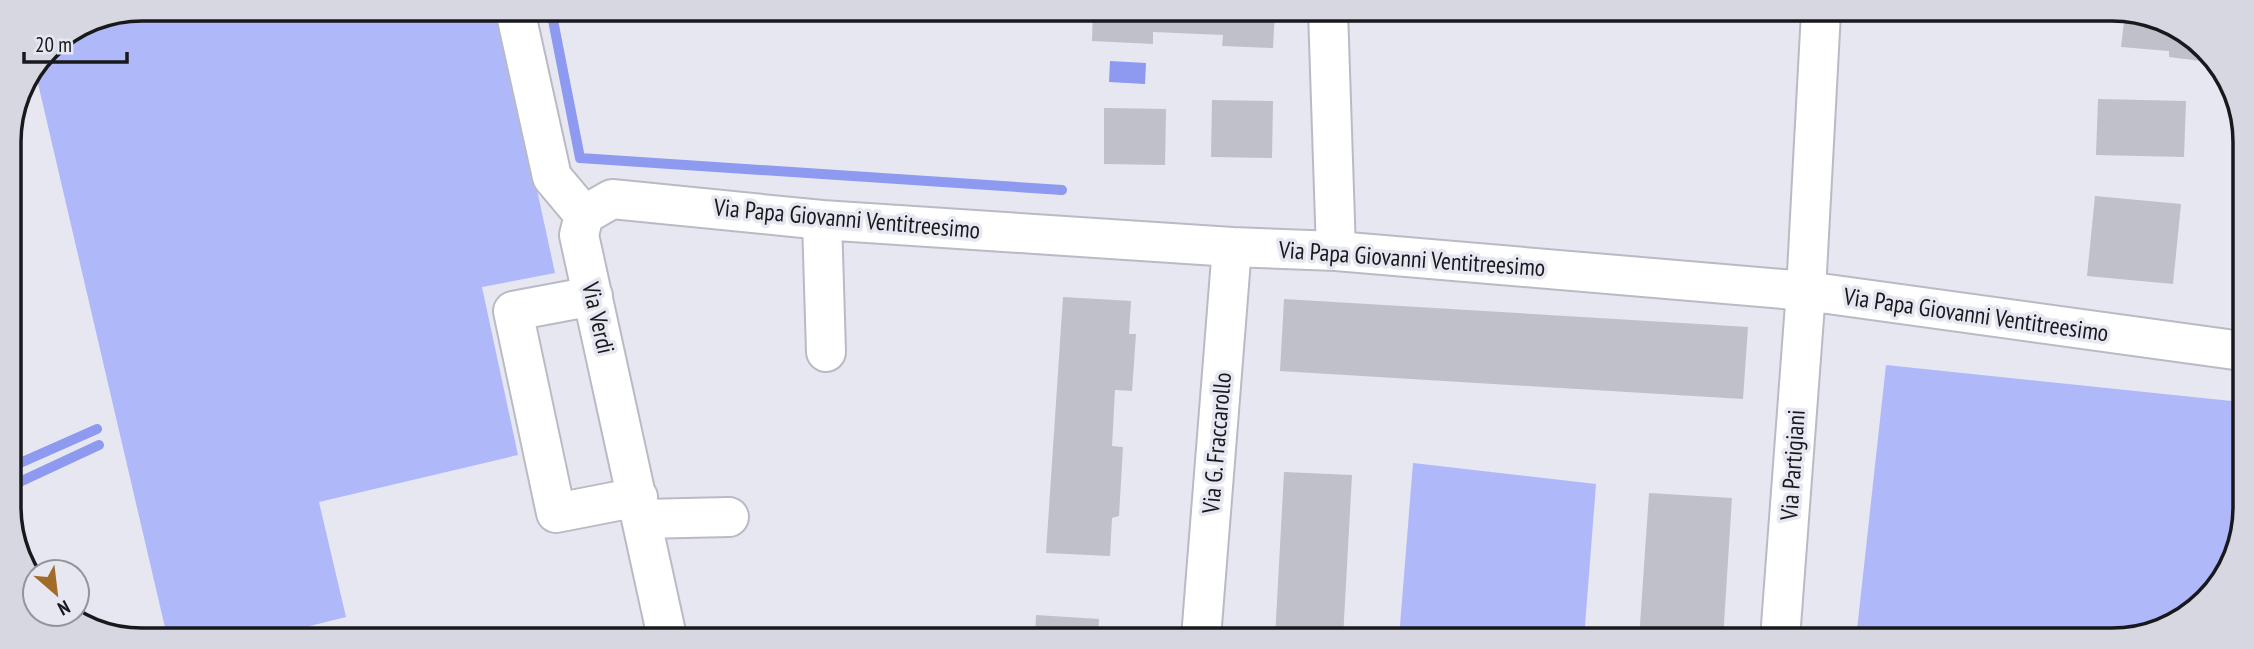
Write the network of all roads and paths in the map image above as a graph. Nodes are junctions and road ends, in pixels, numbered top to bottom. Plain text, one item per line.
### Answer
1 (517, 21) edge
2 (1328, 21) edge
3 (1821, 21) edge
4 (584, 215) junction
5 (822, 219) junction
6 (1232, 247) junction
7 (1336, 251) junction
8 (1806, 291) junction
9 (593, 296) junction
10 (2233, 350) edge
11 (826, 352) dead end
12 (640, 508) junction
13 (729, 517) dead end
14 (665, 628) edge
15 (1202, 628) edge
16 (1781, 628) edge

1 - 4 street
2 - 7 street
3 - 8 street, Via Partigiani
4 - 5 street, Via Papa Giovanni Ventitreesimo
4 - 9 street, Via Verdi
5 - 6 street, Via Papa Giovanni Ventitreesimo
5 - 11 street
6 - 7 street, Via Papa Giovanni Ventitreesimo
6 - 15 street, Via G. Fraccarollo
7 - 8 street, Via Papa Giovanni Ventitreesimo
8 - 10 street, Via Papa Giovanni Ventitreesimo
8 - 16 street, Via Partigiani
9 - 12 street, Via Verdi
9 - 12 street
12 - 13 street
12 - 14 street, Via Verdi

